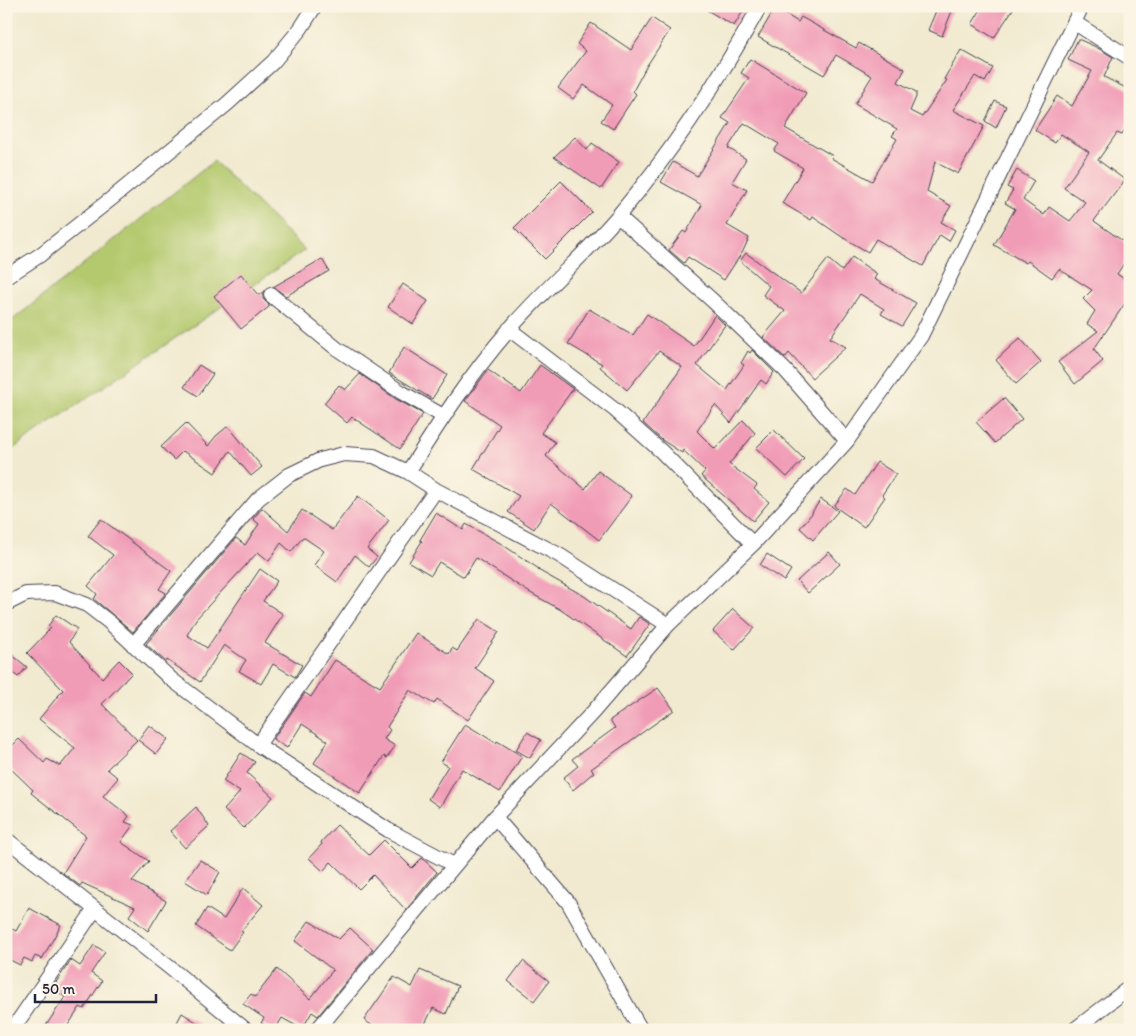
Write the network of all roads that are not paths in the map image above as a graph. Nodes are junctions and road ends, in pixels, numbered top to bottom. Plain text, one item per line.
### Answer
1 (315, 6) edge
2 (760, 6) edge
3 (1082, 6) edge
4 (1074, 23) junction
5 (1130, 58) edge
6 (618, 216) junction
7 (6, 278) edge
8 (271, 295) dead end
9 (510, 329) junction
10 (442, 416) junction
11 (848, 441) junction
12 (408, 472) junction
13 (436, 490) junction
14 (753, 544) junction
15 (6, 604) edge
16 (668, 625) junction
17 (133, 645) junction
18 (258, 745) junction
19 (495, 817) junction
20 (6, 839) edge
21 (454, 865) junction
22 (95, 909) junction
23 (1130, 987) edge
24 (12, 1030) edge
25 (246, 1030) edge
26 (317, 1030) edge
27 (641, 1030) edge
28 (1074, 1030) edge

1 - 7 street
2 - 6 street
3 - 4 street
4 - 5 street
4 - 11 street
6 - 9 street
6 - 11 street
8 - 10 street
9 - 10 street
9 - 14 street
10 - 12 street
11 - 14 street
12 - 13 street
12 - 17 street
13 - 16 street
13 - 18 street
14 - 16 street
15 - 17 street
16 - 19 street
17 - 18 street
18 - 21 street
19 - 21 street
19 - 27 street
20 - 22 street
21 - 26 street
22 - 24 street
22 - 25 street
23 - 28 street

